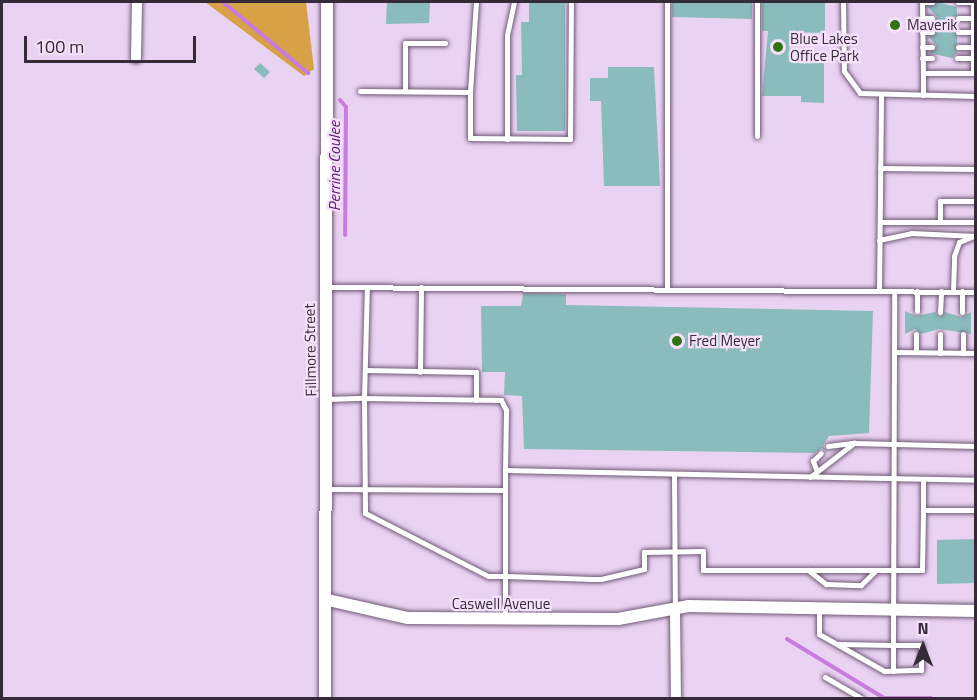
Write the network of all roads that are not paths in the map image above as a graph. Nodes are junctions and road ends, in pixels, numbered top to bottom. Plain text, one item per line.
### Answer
1 (136, 2) edge
2 (327, 2) edge
3 (476, 2) edge
4 (514, 2) edge
5 (571, 2) edge
6 (668, 2) edge
7 (757, 2) edge
8 (843, 2) edge
9 (922, 2) edge
10 (932, 2) edge
11 (958, 2) edge
12 (973, 2) edge
13 (922, 18) junction
14 (932, 18) dead end
15 (958, 18) dead end
16 (973, 18) junction
17 (922, 32) junction
18 (932, 32) dead end
19 (957, 32) dead end
20 (973, 32) junction
21 (445, 43) dead end
22 (922, 47) junction
23 (932, 47) dead end
24 (957, 47) dead end
25 (973, 48) junction
26 (136, 58) dead end
27 (922, 58) junction
28 (932, 58) dead end
29 (957, 58) dead end
30 (973, 58) junction
31 (923, 73) junction
32 (360, 91) dead end
33 (405, 91) junction
34 (470, 92) junction
35 (880, 94) junction
36 (923, 95) junction
37 (975, 96) edge
38 (757, 136) dead end
39 (507, 139) junction
40 (880, 168) junction
41 (975, 169) edge
42 (975, 201) edge
43 (880, 222) junction
44 (940, 222) junction
45 (975, 222) edge
46 (974, 236) edge
47 (879, 240) junction
48 (324, 287) junction
49 (367, 287) junction
50 (421, 287) junction
51 (668, 289) junction
52 (879, 291) junction
53 (894, 291) junction
54 (917, 291) junction
55 (941, 291) junction
56 (953, 291) junction
57 (963, 291) junction
58 (975, 292) edge
59 (917, 311) dead end
60 (940, 312) dead end
61 (962, 312) dead end
62 (916, 334) dead end
63 (940, 334) dead end
64 (963, 334) dead end
65 (894, 352) junction
66 (916, 352) junction
67 (940, 353) junction
68 (963, 353) junction
69 (975, 353) edge
70 (365, 370) junction
71 (420, 372) junction
72 (364, 398) junction
73 (326, 399) junction
74 (476, 400) junction
75 (854, 443) junction
76 (893, 445) junction
77 (828, 446) dead end
78 (975, 446) edge
79 (821, 453) dead end
80 (816, 468) junction
81 (505, 470) junction
82 (674, 474) junction
83 (810, 477) junction
84 (893, 478) junction
85 (923, 479) junction
86 (975, 480) edge
87 (327, 489) junction
88 (364, 489) junction
89 (505, 490) junction
90 (923, 510) junction
91 (975, 510) edge
92 (675, 552) junction
93 (808, 570) junction
94 (876, 570) junction
95 (893, 570) junction
96 (505, 576) junction
97 (328, 600) junction
98 (675, 608) junction
99 (819, 608) junction
100 (892, 611) junction
101 (975, 611) edge
102 (505, 619) junction
103 (837, 644) junction
104 (893, 645) junction
105 (894, 671) junction
106 (825, 677) dead end
107 (325, 699) edge
108 (676, 699) edge
109 (861, 699) edge

1 - 26 street
2 - 48 street, Fillmore Street
3 - 34 lane
4 - 39 lane
5 - 39 lane
6 - 51 lane
7 - 38 lane
8 - 35 lane
9 - 10 lane
9 - 13 lane
11 - 12 lane
12 - 16 lane
13 - 14 lane
13 - 17 lane
15 - 16 lane
16 - 20 lane
17 - 18 lane
17 - 22 lane
19 - 20 lane
20 - 25 lane
21 - 33 lane
22 - 23 lane
22 - 27 lane
24 - 25 lane
25 - 30 lane
27 - 28 lane
27 - 31 lane
29 - 30 lane
30 - 31 lane
31 - 36 lane
32 - 33 lane
33 - 34 lane
34 - 39 lane
35 - 36 lane
35 - 40 lane
36 - 37 lane
40 - 41 lane
40 - 43 lane
42 - 44 lane
43 - 44 lane
43 - 47 lane
44 - 45 lane
46 - 47 lane
46 - 56 lane
47 - 52 lane
48 - 49 lane
48 - 73 street, Fillmore Street
49 - 50 lane
49 - 70 lane
50 - 51 lane
50 - 71 lane
51 - 52 lane
52 - 53 lane
53 - 54 lane
53 - 65 lane
54 - 55 lane
54 - 59 lane
55 - 56 lane
55 - 60 lane
56 - 57 lane
57 - 58 lane
57 - 61 lane
62 - 66 lane
63 - 67 lane
64 - 68 lane
65 - 66 lane
65 - 76 lane
66 - 67 lane
67 - 68 lane
68 - 69 lane
70 - 71 lane
70 - 72 lane
71 - 74 lane
72 - 73 lane
72 - 74 lane
72 - 88 lane
73 - 87 street, Fillmore Street
74 - 81 lane
75 - 76 lane
75 - 77 lane
75 - 80 lane
76 - 78 lane
76 - 84 lane
79 - 80 lane
80 - 83 lane
81 - 82 lane
81 - 89 lane
82 - 83 lane
82 - 92 lane
83 - 84 lane
84 - 85 lane
84 - 95 lane
85 - 86 lane
85 - 90 lane
87 - 88 lane
87 - 97 street, Fillmore Street
88 - 89 lane
88 - 96 lane
89 - 96 lane
90 - 91 lane
90 - 95 lane
92 - 93 lane
92 - 96 lane
92 - 98 lane
93 - 94 lane
93 - 94 lane
94 - 95 lane
95 - 100 lane
96 - 102 lane
97 - 102 street, Caswell Avenue
97 - 107 street, Fillmore Street
98 - 99 street, Caswell Avenue
98 - 102 street, Caswell Avenue
98 - 108 street
99 - 100 street, Caswell Avenue
99 - 103 lane
100 - 101 street, Caswell Avenue
100 - 104 lane
103 - 104 lane
103 - 105 lane
104 - 105 lane
104 - 105 lane
106 - 109 lane

